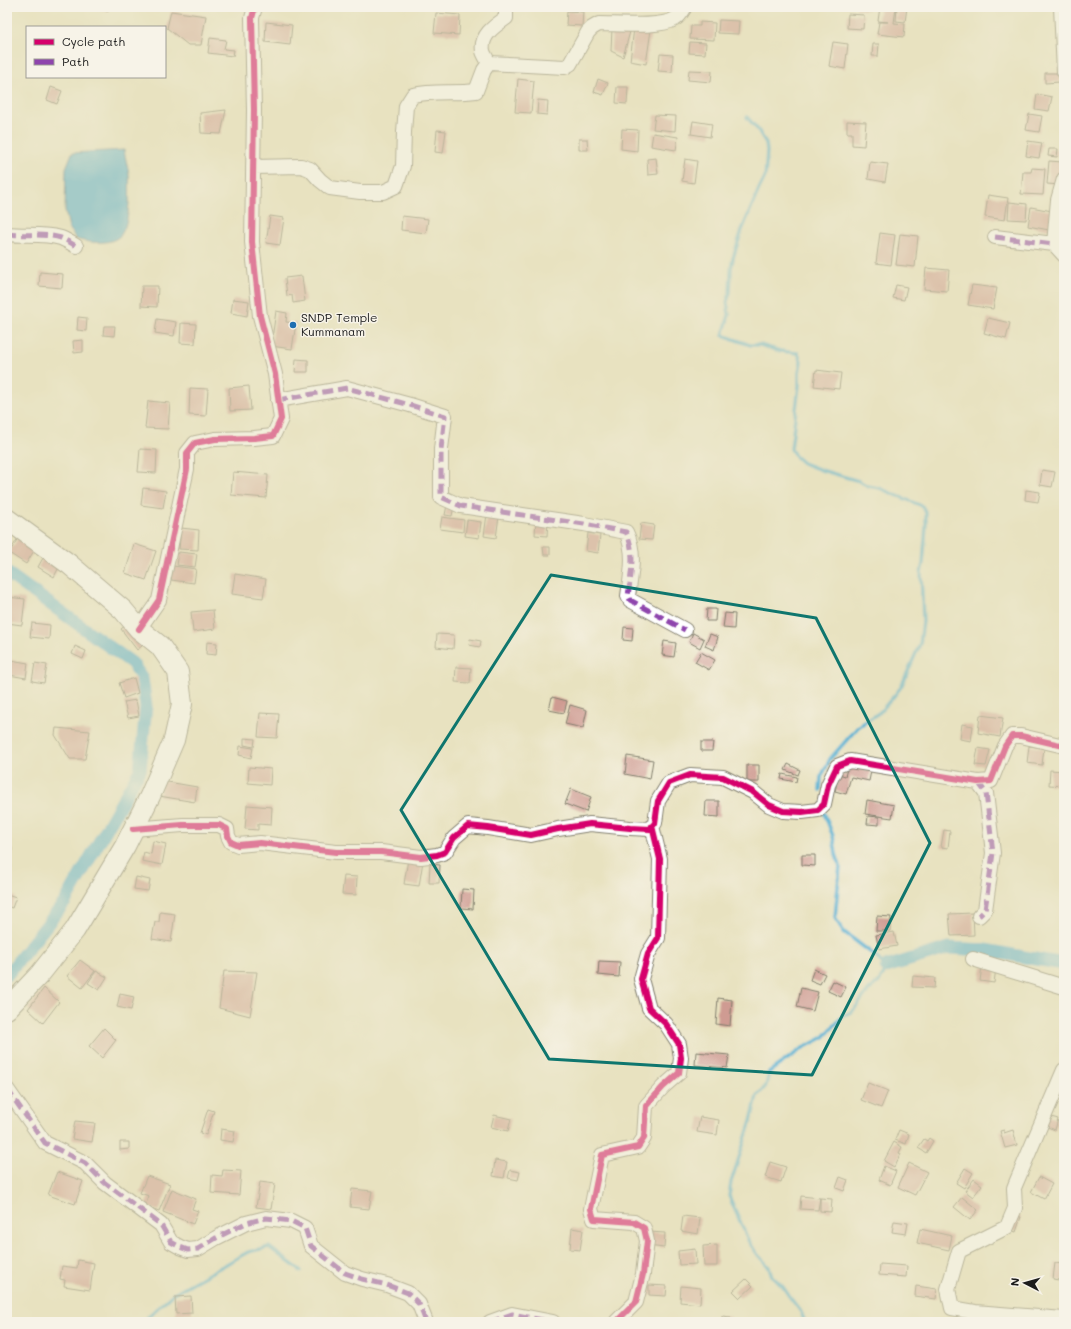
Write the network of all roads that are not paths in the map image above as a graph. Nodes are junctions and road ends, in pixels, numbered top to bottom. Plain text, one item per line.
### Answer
1 (255, 7) edge
2 (506, 7) edge
3 (685, 7) edge
4 (1061, 7) edge
5 (489, 63) junction
6 (1064, 72) edge
7 (253, 167) junction
8 (1064, 179) edge
9 (7, 234) edge
10 (995, 237) dead end
11 (1054, 244) junction
12 (76, 246) dead end
13 (1064, 255) edge
14 (278, 400) junction
15 (7, 519) edge
16 (139, 629) junction
17 (685, 630) dead end
18 (1064, 746) edge
19 (978, 782) junction
20 (652, 826) junction
21 (133, 829) junction
22 (979, 916) dead end
23 (973, 959) dead end
24 (1064, 987) edge
25 (7, 1009) edge
26 (1064, 1070) edge
27 (7, 1089) edge
28 (1064, 1319) edge
29 (426, 1322) edge
30 (490, 1322) edge
31 (553, 1322) edge
32 (616, 1322) edge

1 - 7 street
2 - 5 street
3 - 5 street
4 - 6 street
5 - 7 street
7 - 14 street
8 - 11 street
9 - 12 street
10 - 11 street
11 - 13 street
14 - 16 street
14 - 17 street
15 - 16 main road
16 - 21 main road
18 - 19 street
19 - 20 street
19 - 22 street
20 - 21 street
20 - 32 street
21 - 25 main road
23 - 24 street
26 - 28 street
27 - 29 street
30 - 31 street

